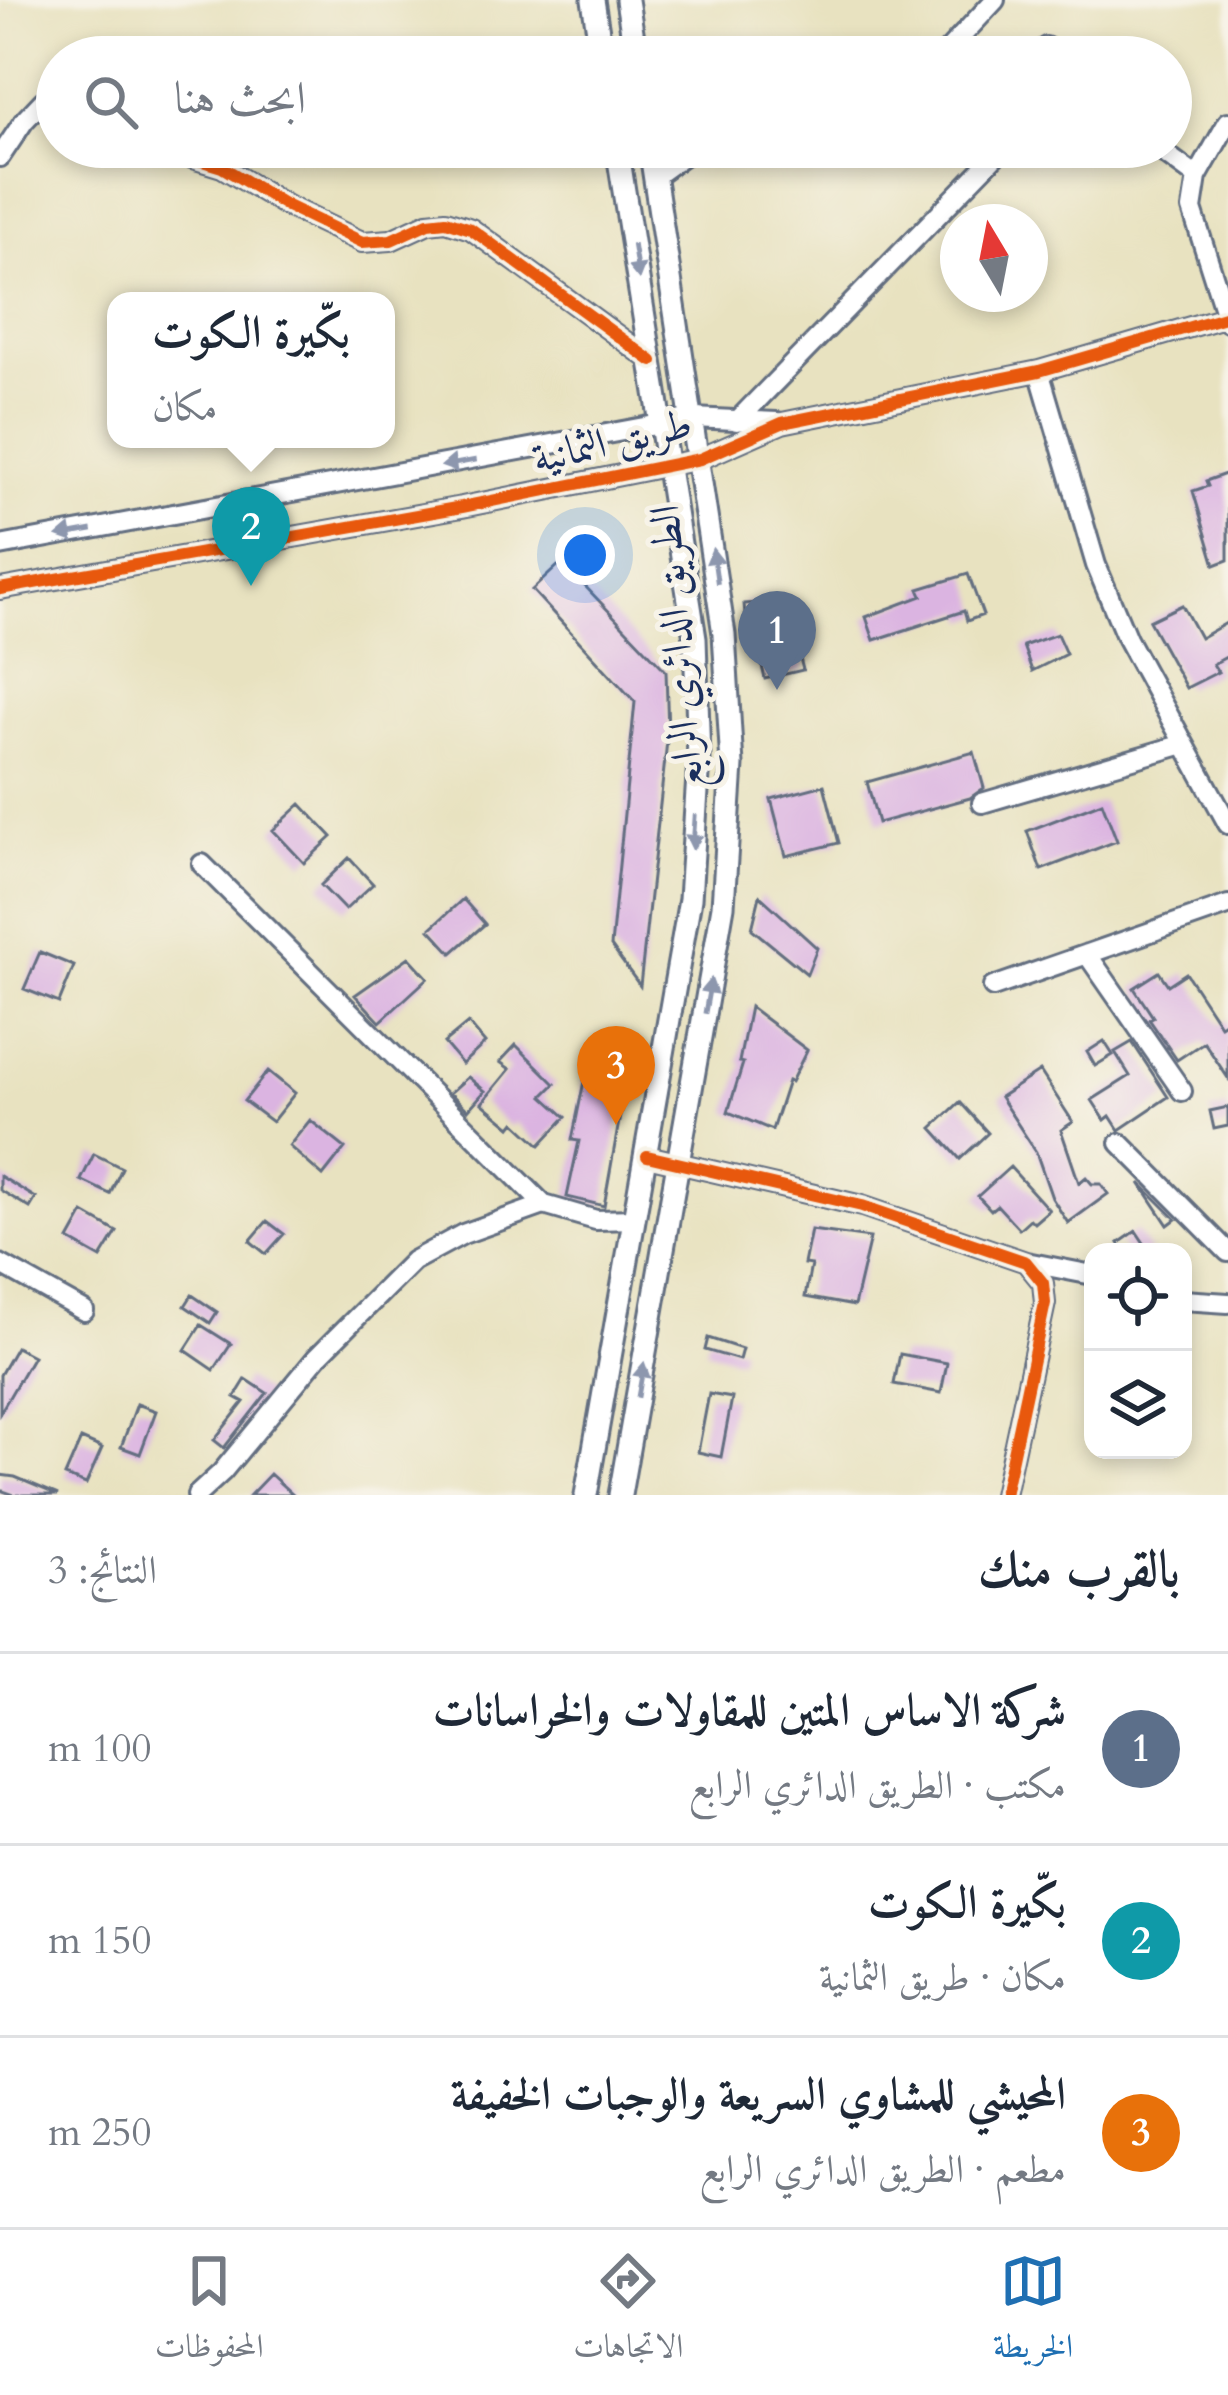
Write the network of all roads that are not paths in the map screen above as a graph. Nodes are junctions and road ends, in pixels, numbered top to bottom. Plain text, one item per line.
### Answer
1 (593, 0) edge
2 (627, 0) edge
3 (995, 0) edge
4 (599, 36) edge
5 (633, 36) edge
6 (962, 36) edge
7 (36, 108) edge
8 (1228, 122) edge
9 (0, 157) edge
10 (224, 168) edge
11 (620, 168) edge
12 (654, 168) edge
13 (666, 168) edge
14 (984, 168) edge
15 (1185, 168) edge
16 (655, 176) junction
17 (1197, 177) junction
18 (1227, 318) edge
19 (652, 361) junction
20 (1039, 371) junction
21 (693, 418) junction
22 (737, 421) junction
23 (782, 422) junction
24 (662, 424) junction
25 (700, 459) junction
26 (669, 466) junction
27 (0, 547) edge
28 (0, 590) edge
29 (1184, 744) junction
30 (982, 803) dead end
31 (1228, 824) edge
32 (202, 864) dead end
33 (1228, 905) edge
34 (1087, 954) junction
35 (993, 987) dead end
36 (1182, 1091) dead end
37 (1120, 1144) dead end
38 (647, 1156) junction
39 (680, 1162) junction
40 (544, 1205) junction
41 (634, 1219) junction
42 (1228, 1252) edge
43 (1026, 1262) junction
44 (0, 1264) edge
45 (1084, 1273) edge
46 (1192, 1301) edge
47 (1228, 1303) edge
48 (84, 1311) dead end
49 (197, 1495) edge
50 (586, 1495) edge
51 (620, 1495) edge
52 (1004, 1495) edge

1 - 4 main road
2 - 5 main road
3 - 6 street
7 - 9 street
8 - 17 street
10 - 19 street
11 -> 19 main road, الطريق الدائري الرابع
12 - 16 main road, الطريق الدائري الرابع
13 - 16 street
14 - 22 street
15 - 17 street
16 - 21 main road, الطريق الدائري الرابع
17 - 18 street
18 - 20 street, طريق الثمانية
19 - 24 main road, الطريق الدائري الرابع
20 - 23 street, طريق الثمانية
20 - 29 street
21 - 22 street
21 - 24 street
21 - 25 main road, الطريق الدائري الرابع
22 - 23 street
23 - 25 street, طريق الثمانية
24 - 26 main road, الطريق الدائري الرابع
24 -> 27 street
25 - 26 street, طريق الثمانية
39 -> 25 main road, الطريق الدائري الرابع
26 - 28 street, طريق الثمانية
26 -> 38 main road, الطريق الدائري الرابع
29 - 30 street
29 - 31 street
32 - 40 street
33 - 34 street
34 - 35 street
34 - 36 street
37 - 42 street
38 - 39 street
38 - 41 main road, الطريق الدائري الرابع
39 - 43 street
51 -> 39 main road, الطريق الدائري الرابع
40 - 41 street
40 - 49 street
41 - 50 main road, الطريق الدائري الرابع
43 - 45 street
43 - 52 street
44 - 48 street
46 - 47 street

